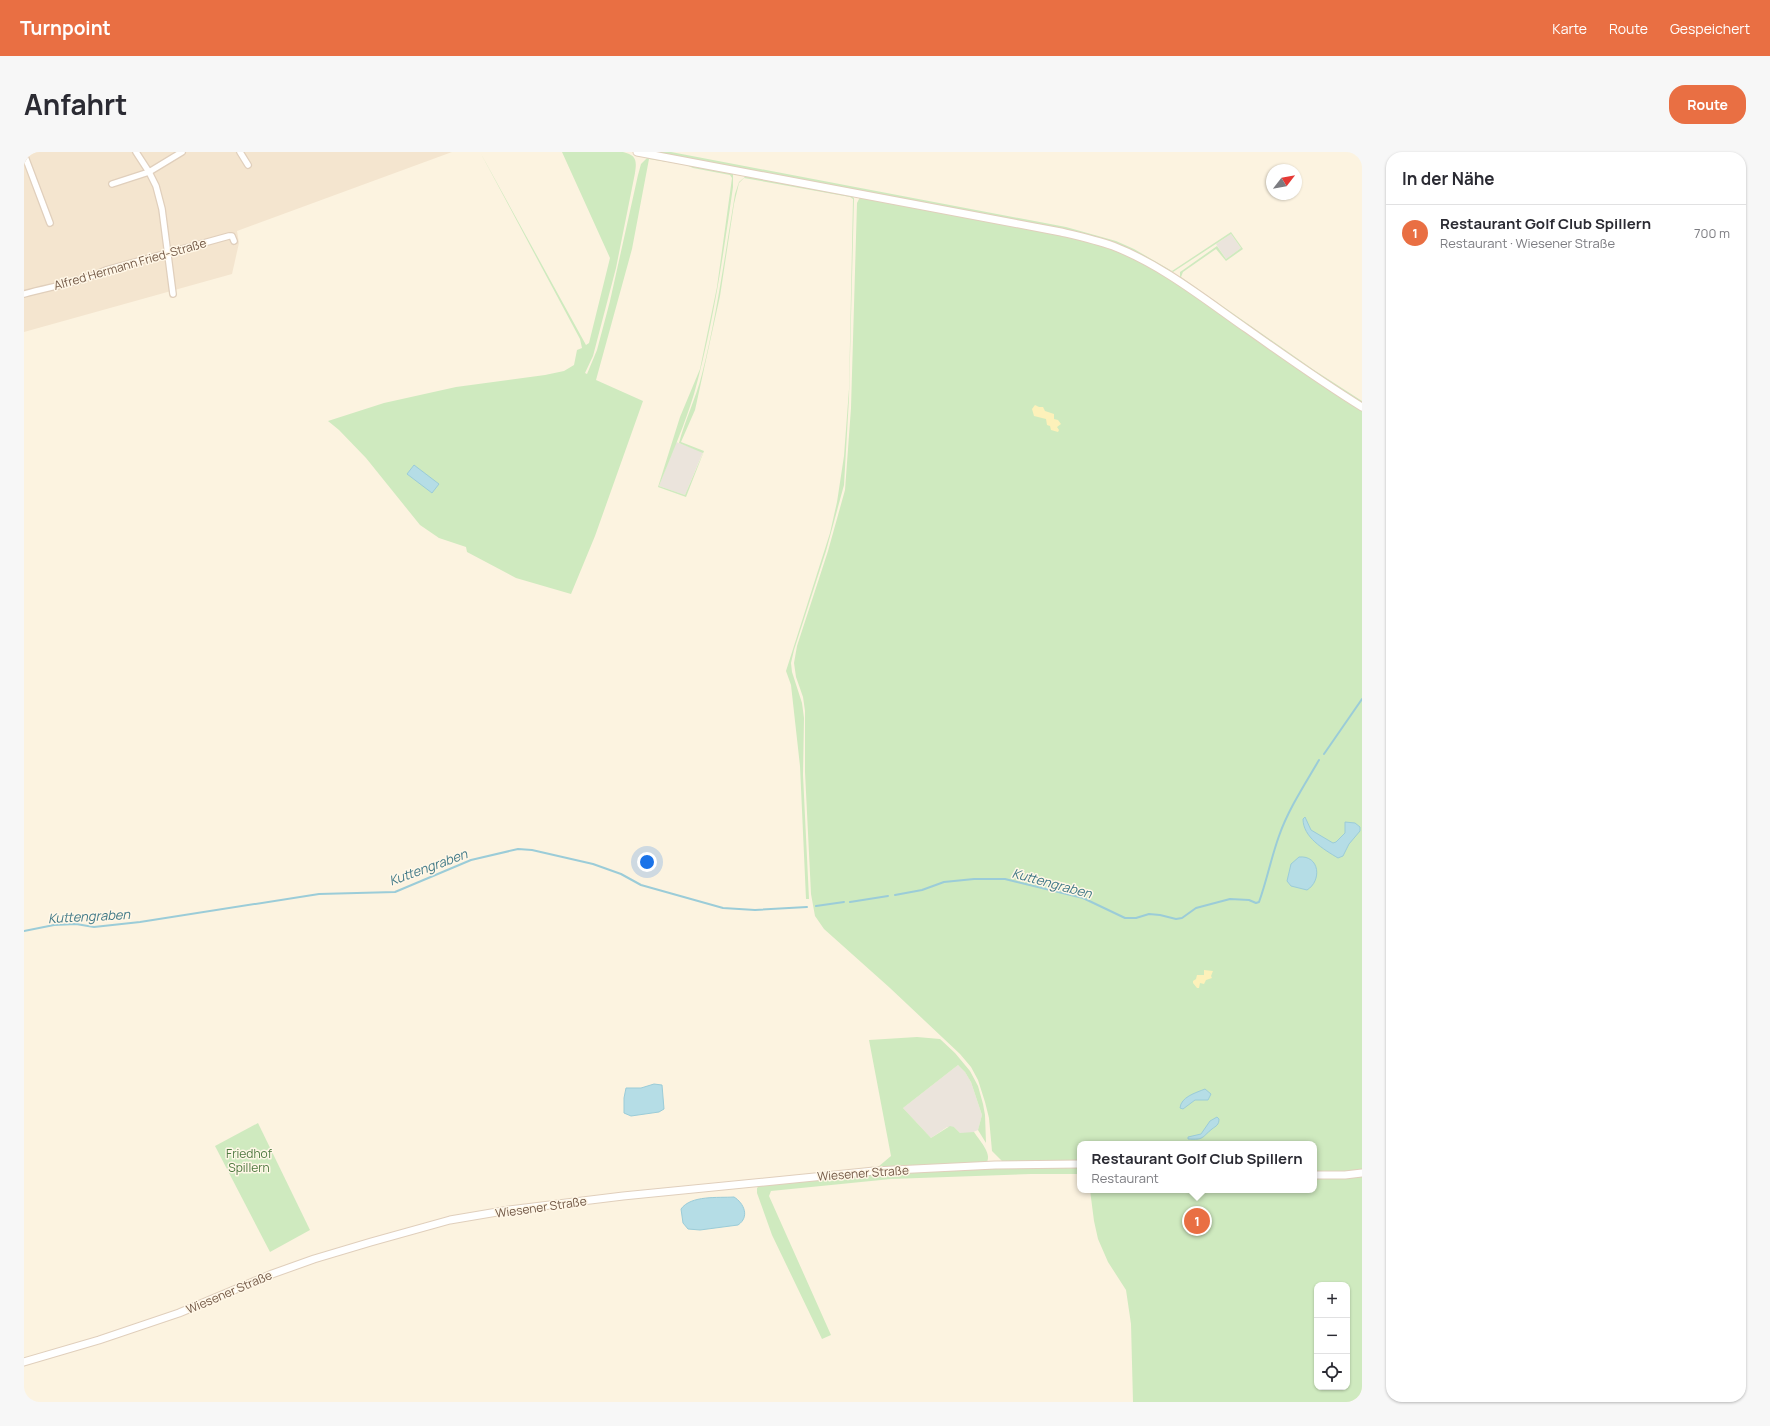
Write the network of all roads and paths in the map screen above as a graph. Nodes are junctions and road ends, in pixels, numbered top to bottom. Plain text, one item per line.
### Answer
1 (136, 152) edge
2 (182, 152) edge
3 (240, 152) edge
4 (637, 152) edge
5 (24, 154) edge
6 (248, 165) dead end
7 (149, 172) junction
8 (112, 184) dead end
9 (50, 224) dead end
10 (234, 241) dead end
11 (167, 252) junction
12 (24, 294) edge
13 (173, 294) dead end
14 (1362, 407) edge
15 (1077, 1164) edge
16 (1362, 1173) edge
17 (1317, 1175) edge
18 (24, 1362) edge

1 - 7 street
2 - 7 street
3 - 6 street
4 - 14 street
5 - 9 street
7 - 8 street
7 - 11 street
10 - 11 street, Alfred Hermann Fried-Straße
11 - 12 street, Alfred Hermann Fried-Straße
11 - 13 street
15 - 18 street, Wiesener Straße
16 - 17 street

